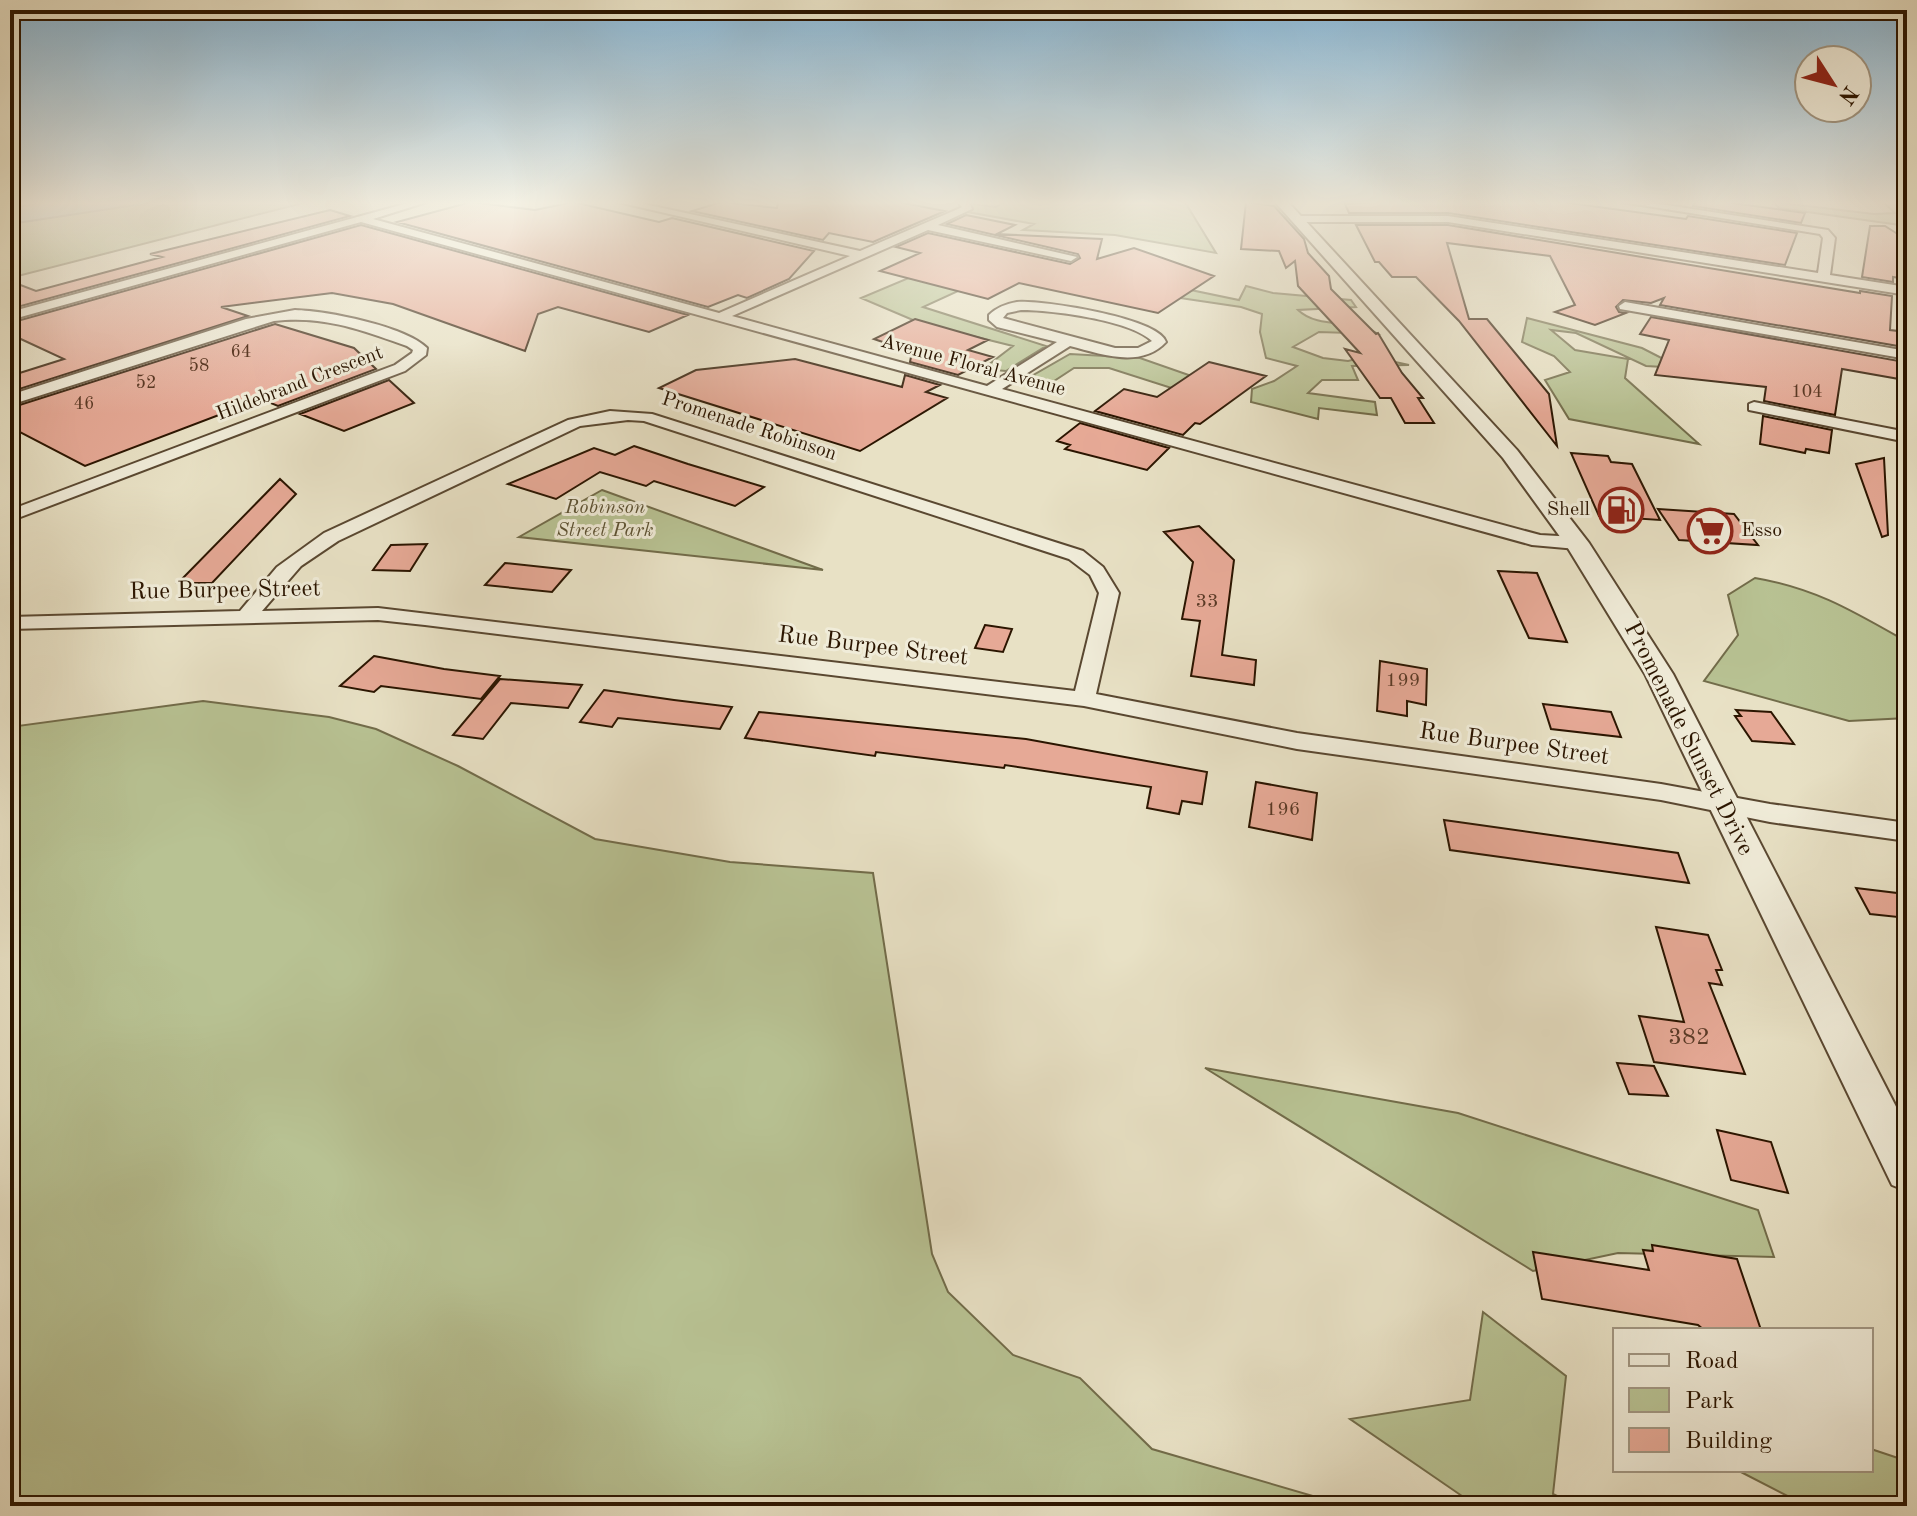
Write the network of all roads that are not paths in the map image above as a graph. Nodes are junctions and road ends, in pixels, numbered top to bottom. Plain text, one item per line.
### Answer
1 (167, 273) edge
2 (558, 273) edge
3 (821, 273) edge
4 (1346, 273) edge
5 (1791, 273) edge
6 (1825, 273) edge
7 (1824, 278) junction
8 (1907, 291) edge
9 (1625, 306) dead end
10 (10, 316) edge
11 (720, 317) junction
12 (1068, 341) junction
13 (1907, 355) edge
14 (989, 391) junction
15 (10, 400) edge
16 (1754, 407) dead end
17 (1907, 437) edge
18 (10, 516) edge
19 (1577, 543) junction
20 (247, 616) junction
21 (10, 623) edge
22 (1084, 699) junction
23 (1723, 804) junction
24 (1907, 832) edge
25 (1907, 1171) edge

1 - 10 street
2 - 11 street, Avenue Floral Avenue
3 - 11 street
4 - 19 street, Promenade Sunset Drive
5 - 7 street
6 - 7 street
7 - 8 street
9 - 13 street
11 - 14 street, Avenue Floral Avenue
12 - 12 street
12 - 14 street
14 - 19 street, Avenue Floral Avenue
15 - 18 street, Hildebrand Crescent
16 - 17 street
19 - 23 street, Promenade Sunset Drive
20 - 21 street, Rue Burpee Street
20 - 22 street, Rue Burpee Street
20 - 22 street, Promenade Robinson
22 - 23 street, Rue Burpee Street
23 - 24 street, Rue Burpee Street
23 - 25 street, Promenade Sunset Drive

